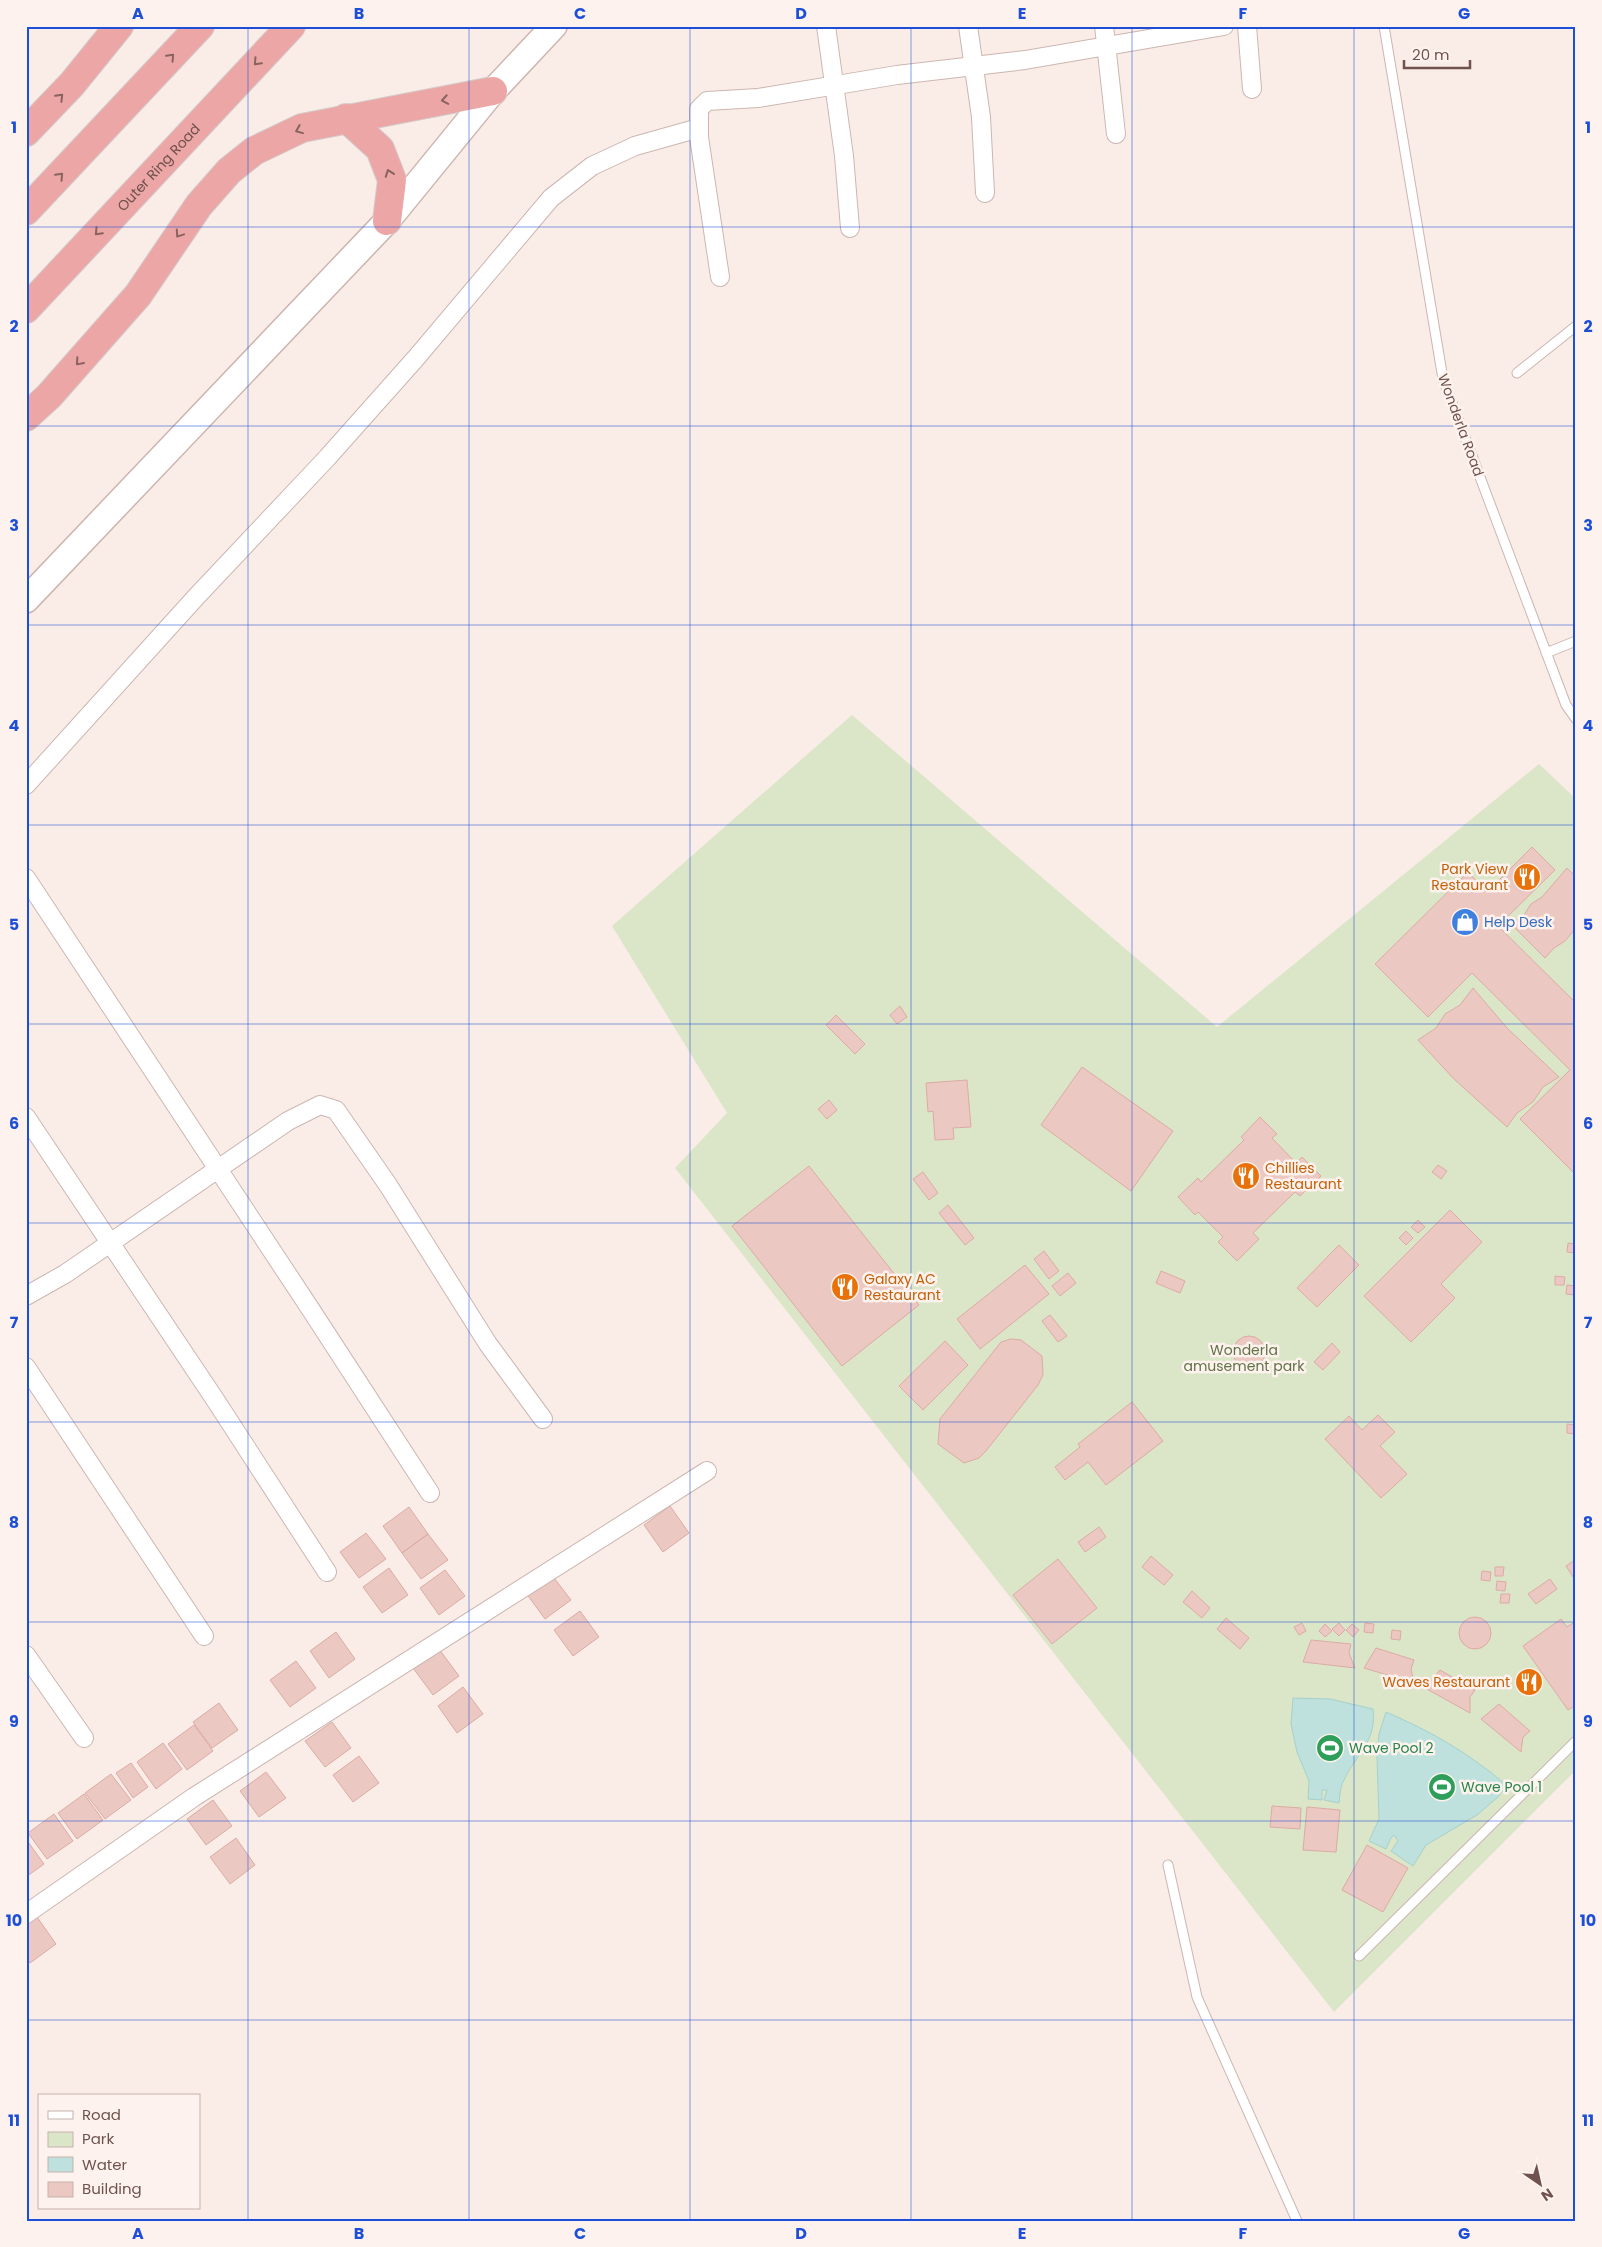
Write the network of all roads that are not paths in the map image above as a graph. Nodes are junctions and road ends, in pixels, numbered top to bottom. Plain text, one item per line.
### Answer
1 (119, 26) edge
2 (200, 26) edge
3 (291, 26) edge
4 (554, 26) edge
5 (826, 26) edge
6 (968, 26) edge
7 (1104, 26) edge
8 (1224, 26) edge
9 (1247, 26) edge
10 (1384, 26) edge
11 (1107, 46) junction
12 (974, 66) junction
13 (834, 86) junction
14 (1252, 89) dead end
15 (493, 91) junction
16 (346, 118) junction
17 (699, 128) junction
18 (26, 132) edge
19 (1116, 134) dead end
20 (985, 193) dead end
21 (26, 212) edge
22 (387, 220) junction
23 (850, 228) dead end
24 (720, 277) dead end
25 (26, 309) edge
26 (1576, 326) edge
27 (1517, 373) dead end
28 (26, 417) edge
29 (26, 600) edge
30 (1576, 641) edge
31 (1546, 653) junction
32 (1576, 719) edge
33 (26, 785) edge
34 (26, 878) edge
35 (26, 1117) edge
36 (217, 1169) junction
37 (110, 1242) junction
38 (26, 1296) edge
39 (26, 1367) edge
40 (543, 1420) dead end
41 (707, 1471) dead end
42 (430, 1493) dead end
43 (328, 1572) dead end
44 (204, 1636) dead end
45 (26, 1655) edge
46 (84, 1738) dead end
47 (1576, 1741) edge
48 (1168, 1865) dead end
49 (26, 1914) edge
50 (1359, 1956) dead end
51 (1297, 2221) edge

18 -> 1 highway
21 -> 2 highway
3 -> 25 highway, Outer Ring Road
4 - 15 main road
5 - 13 street
6 - 12 street
7 - 11 street
8 - 11 street
9 - 14 street
10 - 31 lane, Wonderla Road
11 - 12 street
11 - 19 street
12 - 13 street
12 - 20 street
13 - 17 street
13 - 23 street
15 -> 16 highway
15 - 22 main road
22 -> 16 highway
16 -> 28 highway
17 - 24 street
17 - 33 street
22 - 29 main road
26 - 27 lane
30 - 31 lane
31 - 32 lane, Wonderla Road
34 - 36 street
35 - 37 street
36 - 37 street
36 - 40 street
36 - 42 street
37 - 38 street
37 - 43 street
39 - 44 street
41 - 49 street
45 - 46 street
47 - 50 lane
48 - 51 lane

